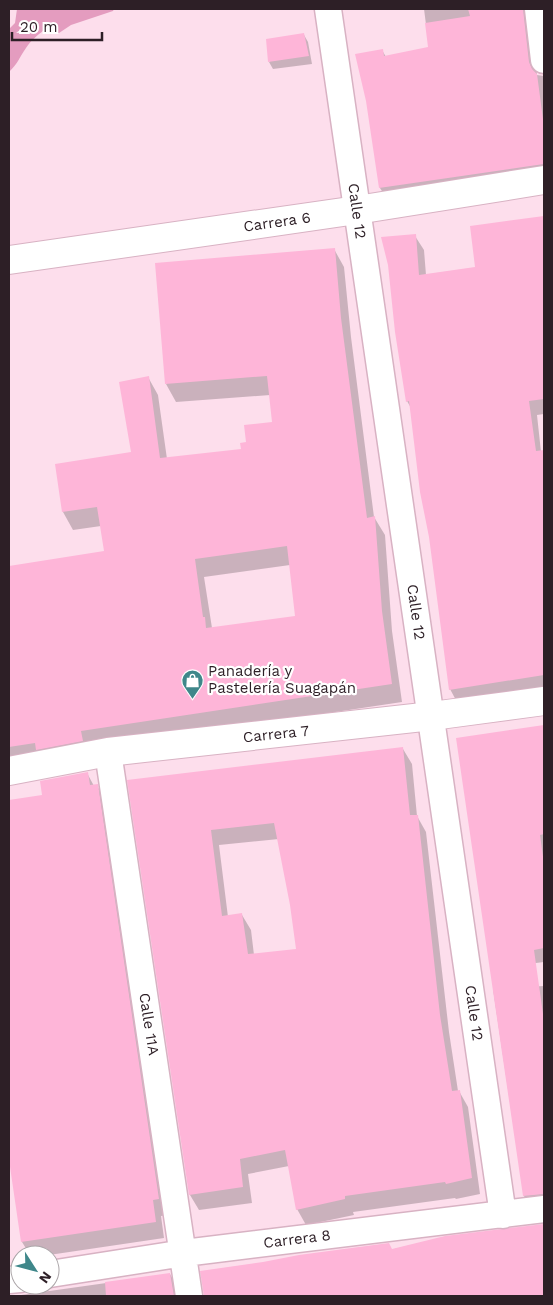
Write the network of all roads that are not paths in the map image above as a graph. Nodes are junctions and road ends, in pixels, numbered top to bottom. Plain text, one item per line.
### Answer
1 (328, 9) edge
2 (538, 9) edge
3 (544, 60) edge
4 (544, 180) edge
5 (356, 210) junction
6 (9, 260) edge
7 (544, 700) edge
8 (432, 716) junction
9 (108, 752) junction
10 (9, 771) edge
11 (544, 1209) edge
12 (504, 1215) junction
13 (184, 1253) junction
14 (60, 1272) edge
15 (189, 1296) edge

1 - 5 street, Calle 12
2 - 3 street
4 - 5 street, Carrera 6
5 - 6 street, Carrera 6
5 - 8 street, Calle 12
7 - 8 street, Carrera 7
8 - 9 street, Carrera 7
8 - 12 street, Calle 12
9 - 10 street, Carrera 7
9 - 13 street, Calle 11A
11 - 12 street, Carrera 8
12 - 13 street, Carrera 8
13 - 14 street, Carrera 8
13 - 15 street, Calle 11A

